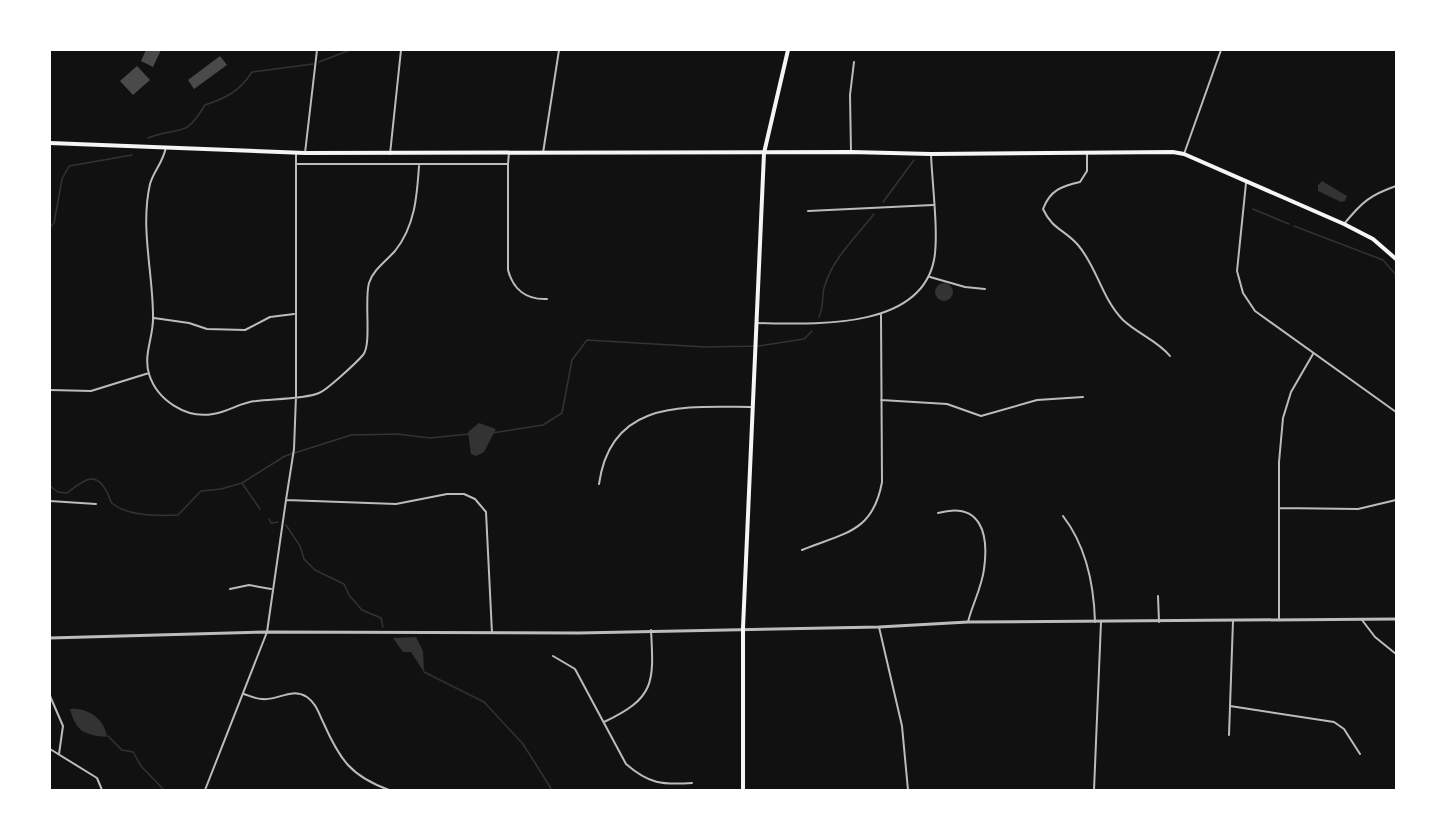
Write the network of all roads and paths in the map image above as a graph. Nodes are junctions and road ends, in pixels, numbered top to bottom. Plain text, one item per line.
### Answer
1 (317, 50) edge
2 (401, 50) edge
3 (559, 50) edge
4 (788, 50) edge
5 (1221, 50) edge
6 (854, 62) dead end
7 (50, 142) edge
8 (166, 147) junction
9 (509, 152) junction
10 (851, 152) junction
11 (296, 153) junction
12 (305, 153) junction
13 (543, 153) junction
14 (764, 153) junction
15 (1088, 153) junction
16 (390, 154) junction
17 (931, 154) junction
18 (1184, 154) junction
19 (296, 164) junction
20 (508, 164) junction
21 (419, 166) junction
22 (1246, 183) junction
23 (1396, 186) edge
24 (933, 206) junction
25 (808, 210) dead end
26 (1344, 224) junction
27 (1396, 259) edge
28 (930, 277) junction
29 (986, 289) dead end
30 (546, 299) dead end
31 (294, 314) junction
32 (881, 315) junction
33 (154, 318) junction
34 (756, 323) junction
35 (1313, 354) junction
36 (1170, 356) dead end
37 (149, 373) junction
38 (50, 390) edge
39 (296, 396) junction
40 (1083, 398) dead end
41 (881, 400) junction
42 (753, 407) junction
43 (1396, 412) edge
44 (599, 484) dead end
45 (286, 500) junction
46 (1396, 500) edge
47 (50, 501) edge
48 (96, 504) dead end
49 (1279, 508) junction
50 (938, 513) dead end
51 (1063, 516) dead end
52 (802, 550) dead end
53 (230, 589) dead end
54 (271, 589) junction
55 (1158, 596) dead end
56 (1396, 619) edge
57 (1279, 620) junction
58 (1362, 620) junction
59 (1233, 621) junction
60 (968, 622) junction
61 (1095, 622) junction
62 (1101, 622) junction
63 (1159, 622) junction
64 (879, 627) junction
65 (743, 628) junction
66 (651, 630) junction
67 (267, 632) junction
68 (492, 633) junction
69 (50, 638) edge
70 (1396, 654) edge
71 (553, 656) dead end
72 (244, 694) junction
73 (50, 696) edge
74 (1230, 706) junction
75 (604, 722) junction
76 (1229, 735) dead end
77 (50, 749) edge
78 (59, 754) junction
79 (1360, 754) dead end
80 (692, 783) dead end
81 (102, 790) edge
82 (205, 790) edge
83 (389, 790) edge
84 (743, 790) edge
85 (908, 790) edge
86 (1094, 790) edge

1 - 12 street
2 - 16 street
3 - 13 street
4 - 14 main road
5 - 18 street
6 - 10 street
7 - 8 main road
8 - 11 main road
8 - 33 street
9 - 13 main road
9 - 16 main road
9 - 20 street
10 - 14 main road
10 - 17 main road
11 - 12 main road
11 - 19 street
12 - 16 main road
13 - 14 main road
14 - 34 main road
15 - 17 main road
15 - 18 main road
15 - 36 street
17 - 24 street
18 - 22 main road
19 - 21 street
19 - 31 street
20 - 21 street
20 - 30 street
21 - 39 street
22 - 26 main road
22 - 35 street
23 - 26 street
24 - 25 street
24 - 28 street
26 - 27 main road
28 - 29 street
28 - 32 street
31 - 33 street
31 - 39 street
32 - 34 street
32 - 41 street
33 - 37 street
34 - 42 main road
35 - 43 street
35 - 49 street
37 - 38 street
37 - 39 street
39 - 45 street
40 - 41 street
41 - 52 street
42 - 44 street
42 - 65 main road
45 - 54 street
45 - 68 street
46 - 49 street
47 - 48 street
49 - 57 street
50 - 60 street
51 - 61 street
53 - 54 street
54 - 67 street
55 - 63 street
56 - 58 street
57 - 58 street
57 - 59 street
58 - 70 street
59 - 63 street
59 - 74 street
60 - 61 street
60 - 64 street
61 - 62 street
62 - 63 street
62 - 86 street
64 - 65 street
64 - 85 street
65 - 66 street
65 - 84 main road
66 - 68 street
66 - 75 street
67 - 68 street
67 - 69 street
67 - 72 street
71 - 75 street
72 - 82 street
72 - 83 street
73 - 78 street
74 - 76 street
74 - 79 street
75 - 80 street
77 - 78 street
78 - 81 street

